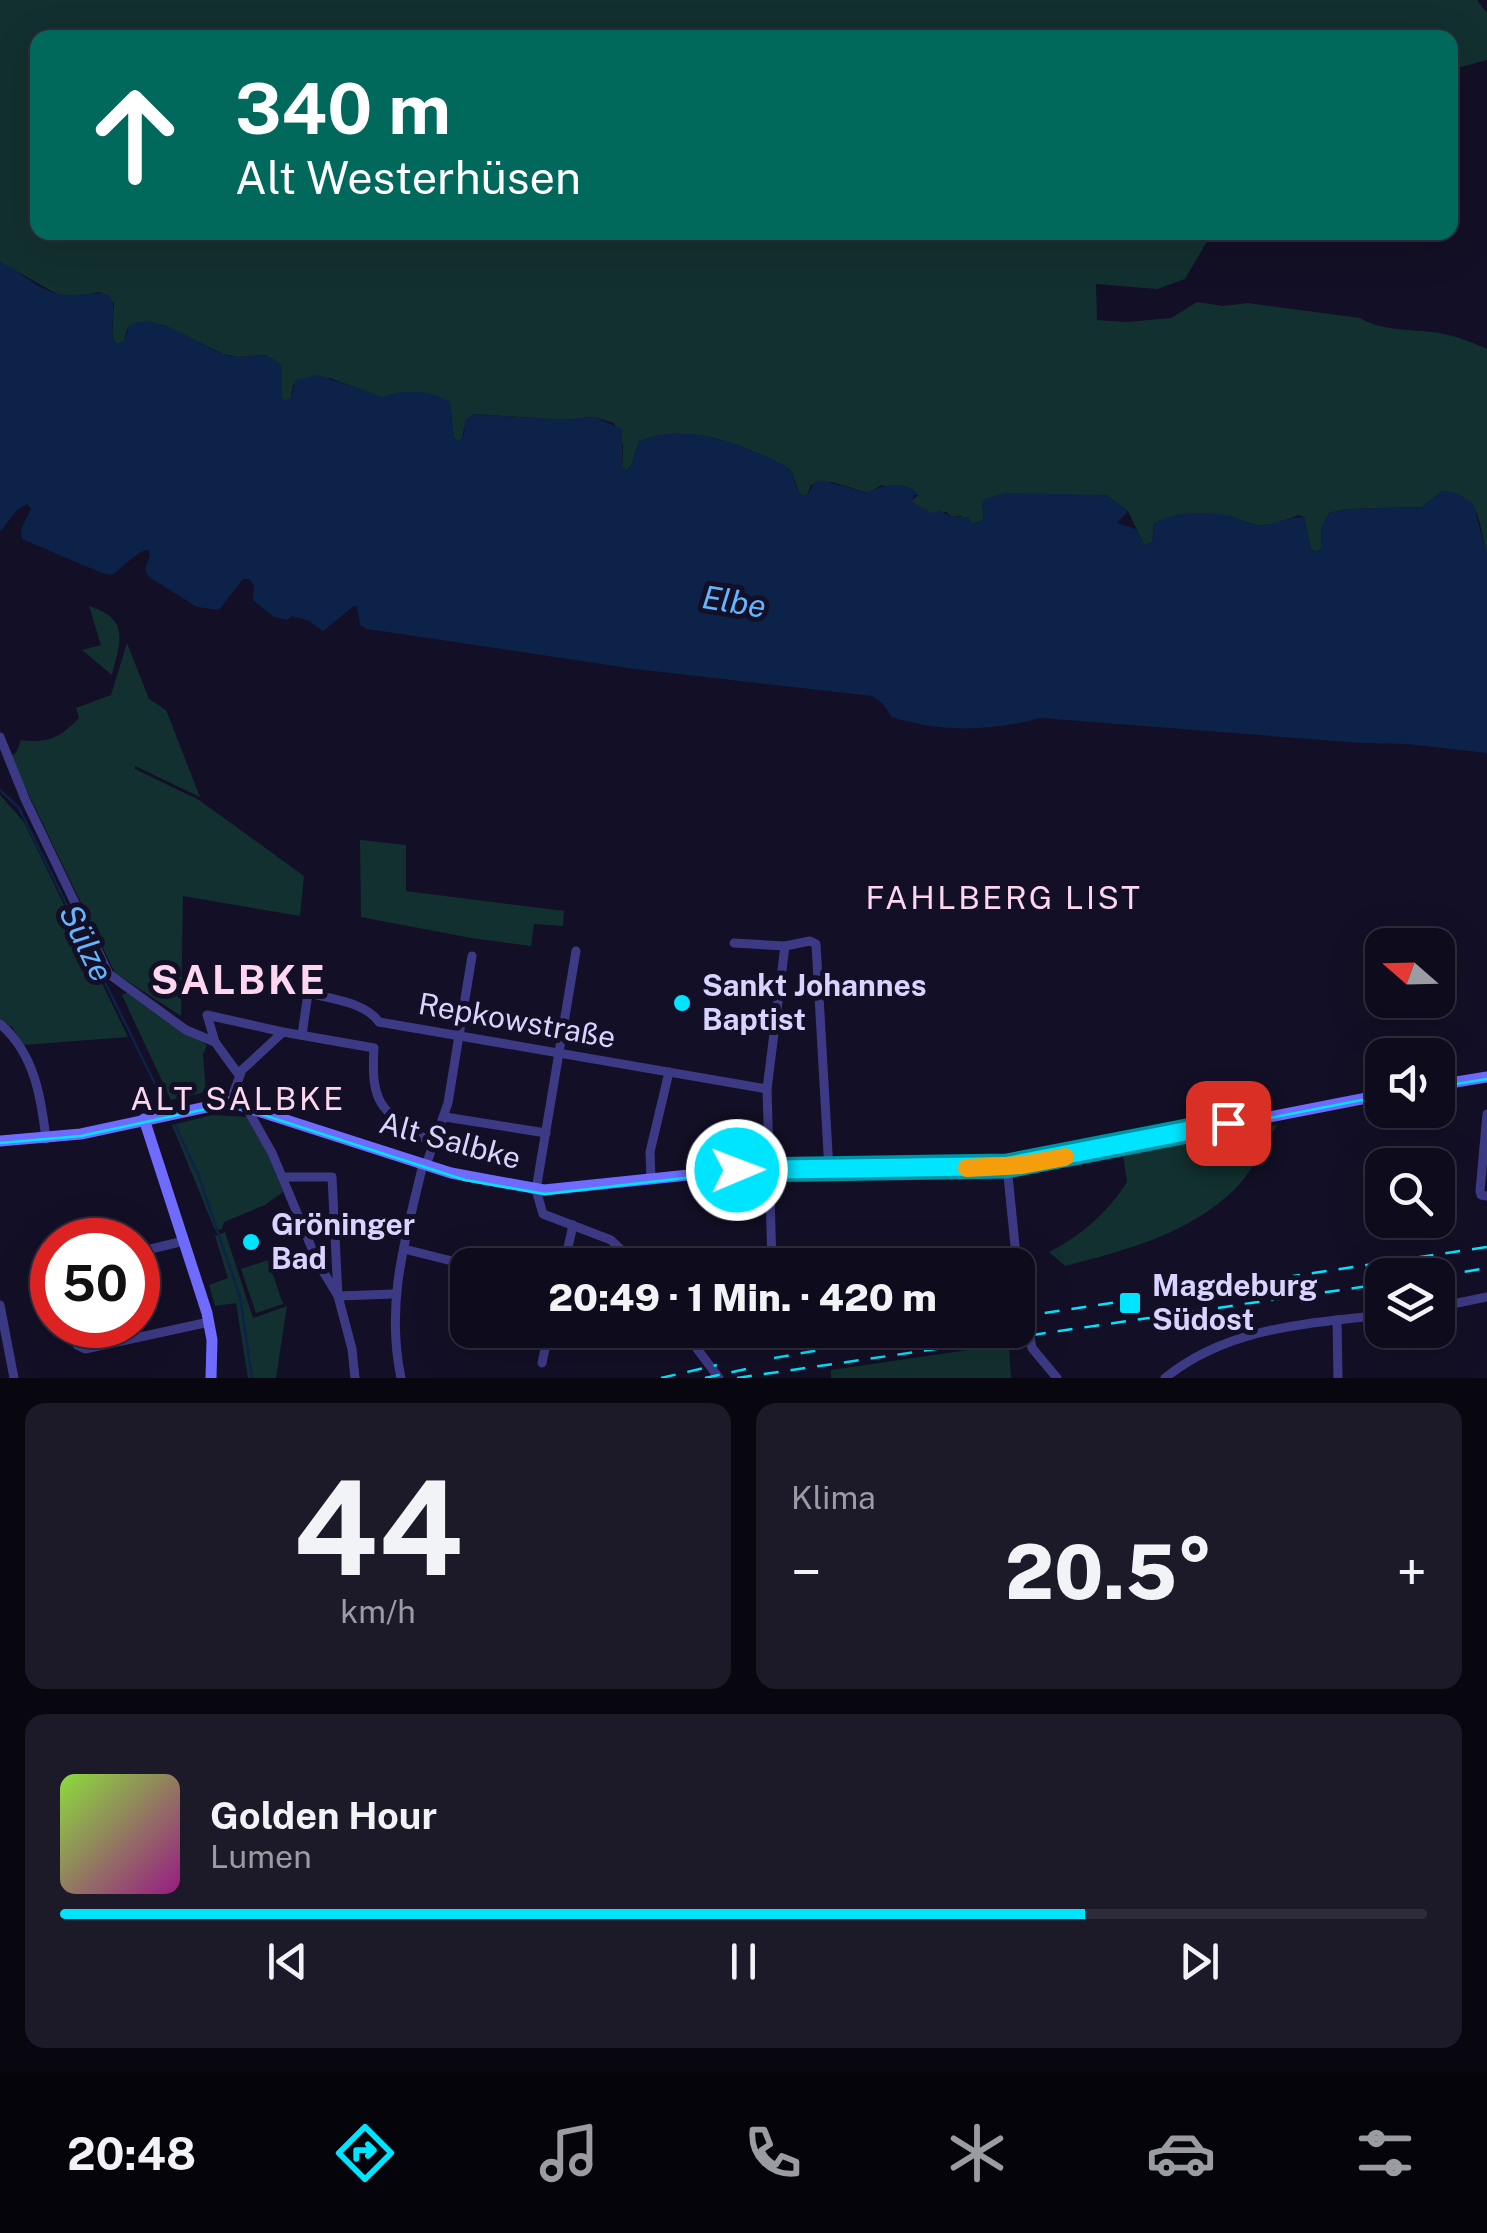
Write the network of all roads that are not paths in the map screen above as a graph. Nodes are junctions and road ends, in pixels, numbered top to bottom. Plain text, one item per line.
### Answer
1 (0, 737) edge
2 (734, 943) dead end
3 (785, 946) junction
4 (576, 952) dead end
5 (472, 956) dead end
6 (378, 1022) junction
7 (0, 1024) edge
8 (282, 1032) junction
9 (302, 1035) junction
10 (460, 1036) junction
11 (215, 1042) junction
12 (374, 1048) junction
13 (560, 1054) junction
14 (668, 1072) junction
15 (239, 1074) junction
16 (1487, 1079) edge
17 (1455, 1084) edge
18 (767, 1088) junction
19 (1365, 1097) edge
20 (230, 1102) junction
21 (245, 1105) junction
22 (1487, 1114) edge
23 (444, 1118) junction
24 (144, 1119) junction
25 (546, 1133) junction
26 (46, 1139) junction
27 (0, 1142) edge
28 (434, 1144) junction
29 (425, 1165) junction
30 (1007, 1166) junction
31 (767, 1169) junction
32 (828, 1170) junction
33 (283, 1177) junction
34 (650, 1180) junction
35 (536, 1190) junction
36 (1483, 1193) edge
37 (573, 1225) junction
38 (184, 1241) junction
39 (160, 1247) edge
40 (568, 1248) edge
41 (619, 1248) edge
42 (771, 1248) edge
43 (1015, 1248) edge
44 (404, 1249) junction
45 (450, 1260) edge
46 (394, 1294) junction
47 (338, 1296) junction
48 (1487, 1298) edge
49 (0, 1304) edge
50 (1455, 1304) edge
51 (1365, 1317) edge
52 (1337, 1320) junction
53 (209, 1322) junction
54 (160, 1332) edge
55 (545, 1348) edge
56 (698, 1348) edge
57 (1032, 1348) edge
58 (542, 1363) dead end
59 (1168, 1376) edge
60 (14, 1378) edge
61 (211, 1378) edge
62 (356, 1378) edge
63 (400, 1378) edge
64 (720, 1378) edge
65 (1057, 1378) edge
66 (1183, 1378) edge
67 (1338, 1378) edge

1 - 11 street
2 - 3 street
3 - 18 street
3 - 32 street
4 - 13 street
5 - 10 street
6 - 9 street, Repkowstraße
6 - 10 street, Repkowstraße
6 - 12 street
7 - 26 street
8 - 9 street
8 - 11 street
8 - 15 street
9 - 12 street
10 - 13 street, Repkowstraße
10 - 23 street
11 - 15 street
12 - 28 street
13 - 14 street, Repkowstraße
13 - 25 street
14 - 18 street, Repkowstraße
14 - 34 street
15 - 20 street
16 - 17 main road
18 - 31 street
19 - 30 main road, Alt Salbke
20 - 21 main road, Alt Salbke
20 - 24 main road, Alt Salbke
21 - 29 main road, Alt Salbke
21 - 33 street
22 - 36 street
23 - 25 street
23 - 28 street
24 - 26 main road, Alt Salbke
24 - 38 main road
25 - 35 street
26 - 27 main road, Alt Salbke
28 - 29 street
29 - 35 main road, Alt Salbke
29 - 44 street
30 - 32 main road, Alt Salbke
30 - 43 street
31 - 32 main road, Alt Salbke
31 - 34 main road, Alt Salbke
31 - 42 street
33 - 47 street
33 - 47 street
34 - 35 main road, Alt Salbke
35 - 37 street
37 - 40 street
37 - 41 street
38 - 39 street
38 - 53 main road
44 - 45 street
44 - 46 street
46 - 47 street
46 - 63 street
47 - 62 street
48 - 50 street
49 - 60 street
51 - 52 street
52 - 59 street
52 - 67 street
53 - 54 street
53 - 61 main road
55 - 58 street
56 - 64 street
57 - 65 street
59 - 66 street

